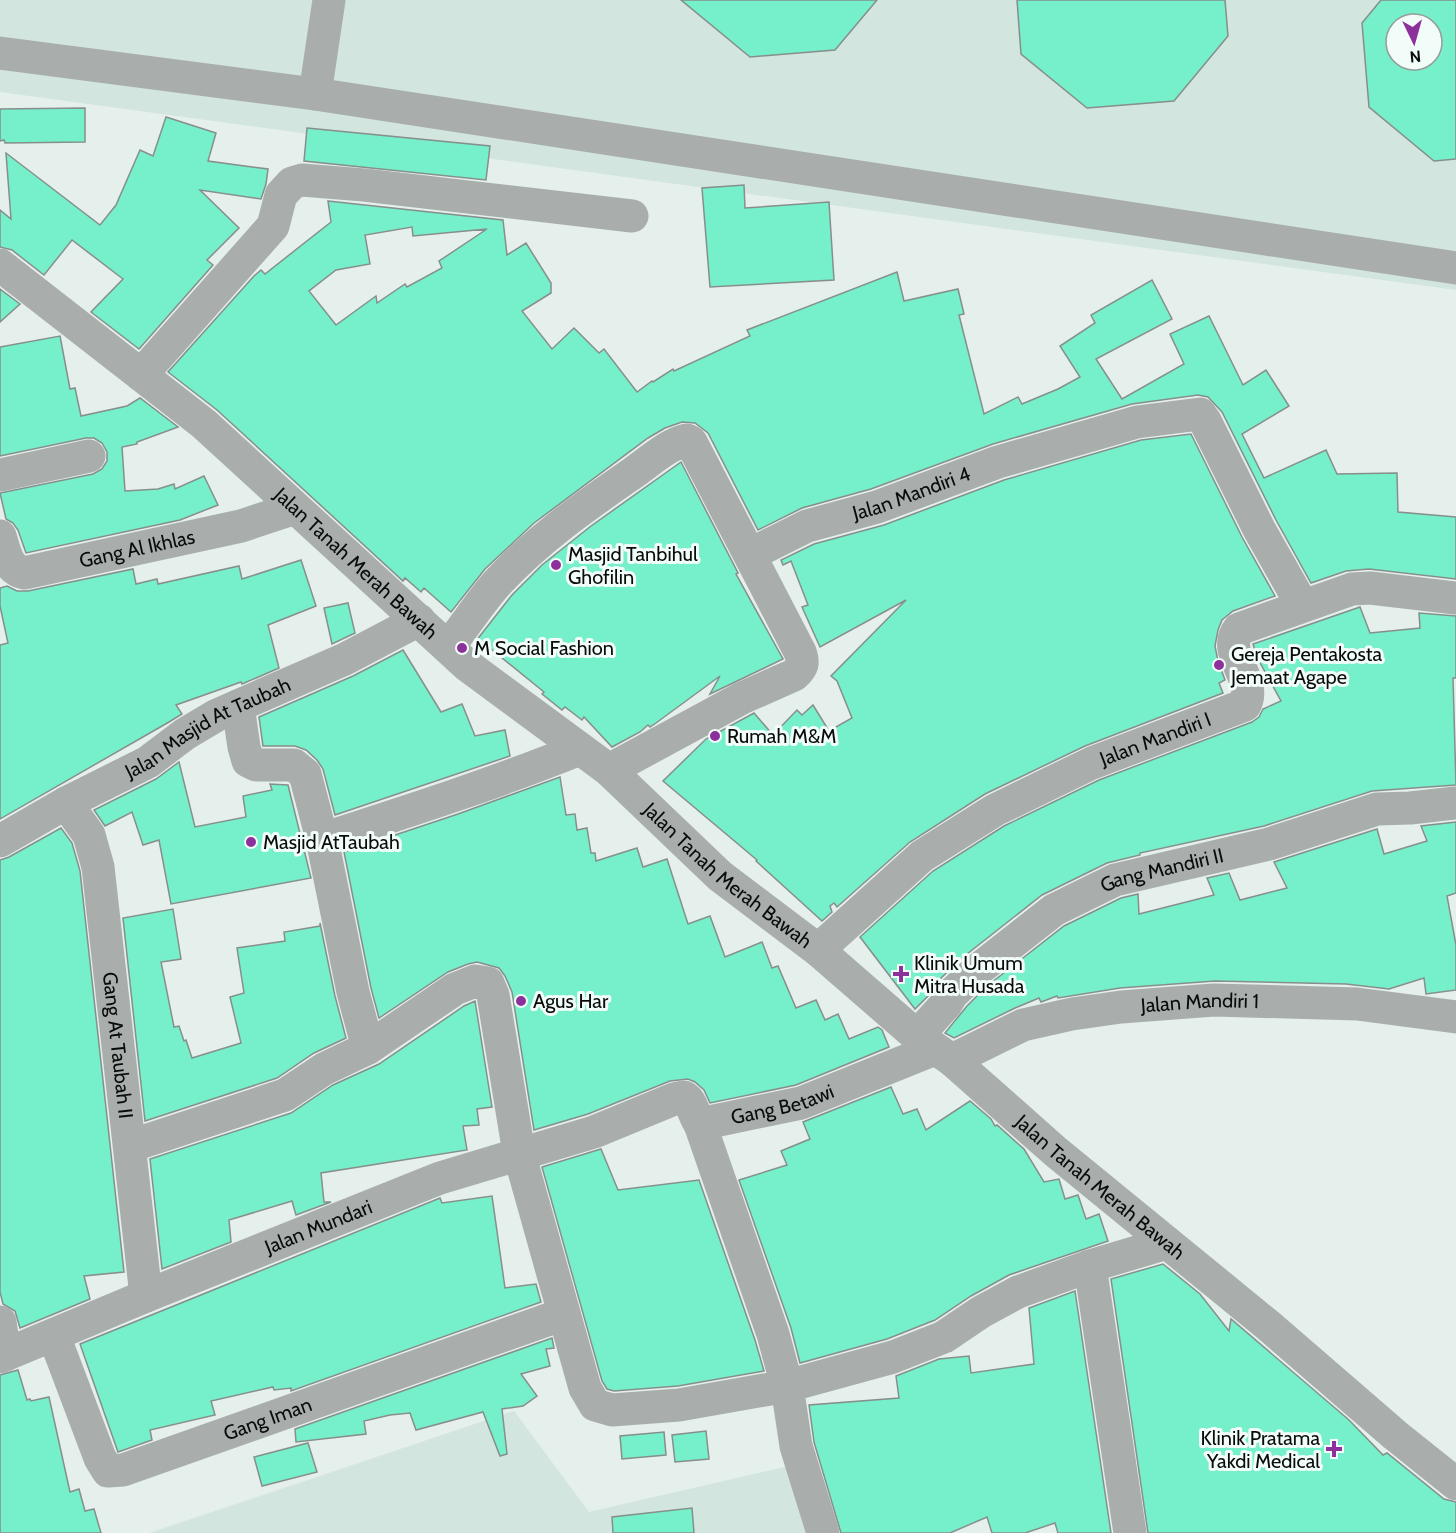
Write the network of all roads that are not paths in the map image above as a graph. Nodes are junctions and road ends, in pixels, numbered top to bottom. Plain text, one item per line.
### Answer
1 (329, 0) edge
2 (0, 53) edge
3 (315, 94) junction
4 (632, 216) dead end
5 (0, 265) edge
6 (1456, 268) edge
7 (141, 375) junction
8 (89, 456) dead end
9 (0, 475) edge
10 (295, 508) junction
11 (0, 536) edge
12 (751, 554) junction
13 (1456, 598) edge
14 (1302, 605) junction
15 (419, 620) junction
16 (448, 647) junction
17 (237, 706) junction
18 (580, 749) junction
19 (609, 770) junction
20 (66, 803) junction
21 (1456, 803) edge
22 (322, 839) junction
23 (0, 841) edge
24 (818, 950) junction
25 (1456, 1017) edge
26 (368, 1048) junction
27 (935, 1048) junction
28 (700, 1124) junction
29 (130, 1146) junction
30 (519, 1153) junction
31 (1167, 1243) junction
32 (1090, 1266) junction
33 (146, 1296) junction
34 (564, 1314) junction
35 (0, 1322) edge
36 (54, 1336) junction
37 (2, 1356) edge
38 (787, 1386) junction
39 (1456, 1485) edge
40 (823, 1533) edge
41 (1130, 1533) edge

1 - 3 street
2 - 3 street
3 - 6 street
4 - 7 street
5 - 7 street, Jalan Tanah Merah Bawah
7 - 10 street, Jalan Tanah Merah Bawah
8 - 9 street
10 - 11 street, Gang Al Ikhlas
10 - 15 street, Jalan Tanah Merah Bawah
12 - 14 street, Jalan Mandiri 4
12 - 16 street
12 - 19 street
13 - 14 street, Jalan Mandiri I
14 - 24 street, Jalan Mandiri I
15 - 16 street, Jalan Tanah Merah Bawah
15 - 17 street, Jalan Masjid At Taubah
16 - 18 street, Jalan Tanah Merah Bawah
17 - 20 street, Jalan Masjid At Taubah
17 - 22 street
18 - 19 street, Jalan Tanah Merah Bawah
18 - 22 street
19 - 24 street, Jalan Tanah Merah Bawah
20 - 23 street, Jalan Masjid At Taubah
20 - 29 street, Gang At Taubah II
21 - 27 street, Gang Mandiri II
22 - 26 street
24 - 27 street, Jalan Tanah Merah Bawah
25 - 27 street, Jalan Mandiri 1
26 - 29 street
26 - 30 street
27 - 28 street, Gang Betawi
27 - 31 street, Jalan Tanah Merah Bawah
28 - 30 street, Jalan Mundari
28 - 38 street
29 - 33 street, Gang At Taubah II
30 - 33 street, Jalan Mundari
30 - 34 street
31 - 32 street
31 - 39 street, Jalan Tanah Merah Bawah
32 - 38 street
32 - 41 street
33 - 36 street, Jalan Mundari
34 - 36 street, Gang Iman
34 - 38 street
35 - 37 street
36 - 37 street, Jalan Mundari
38 - 40 street

